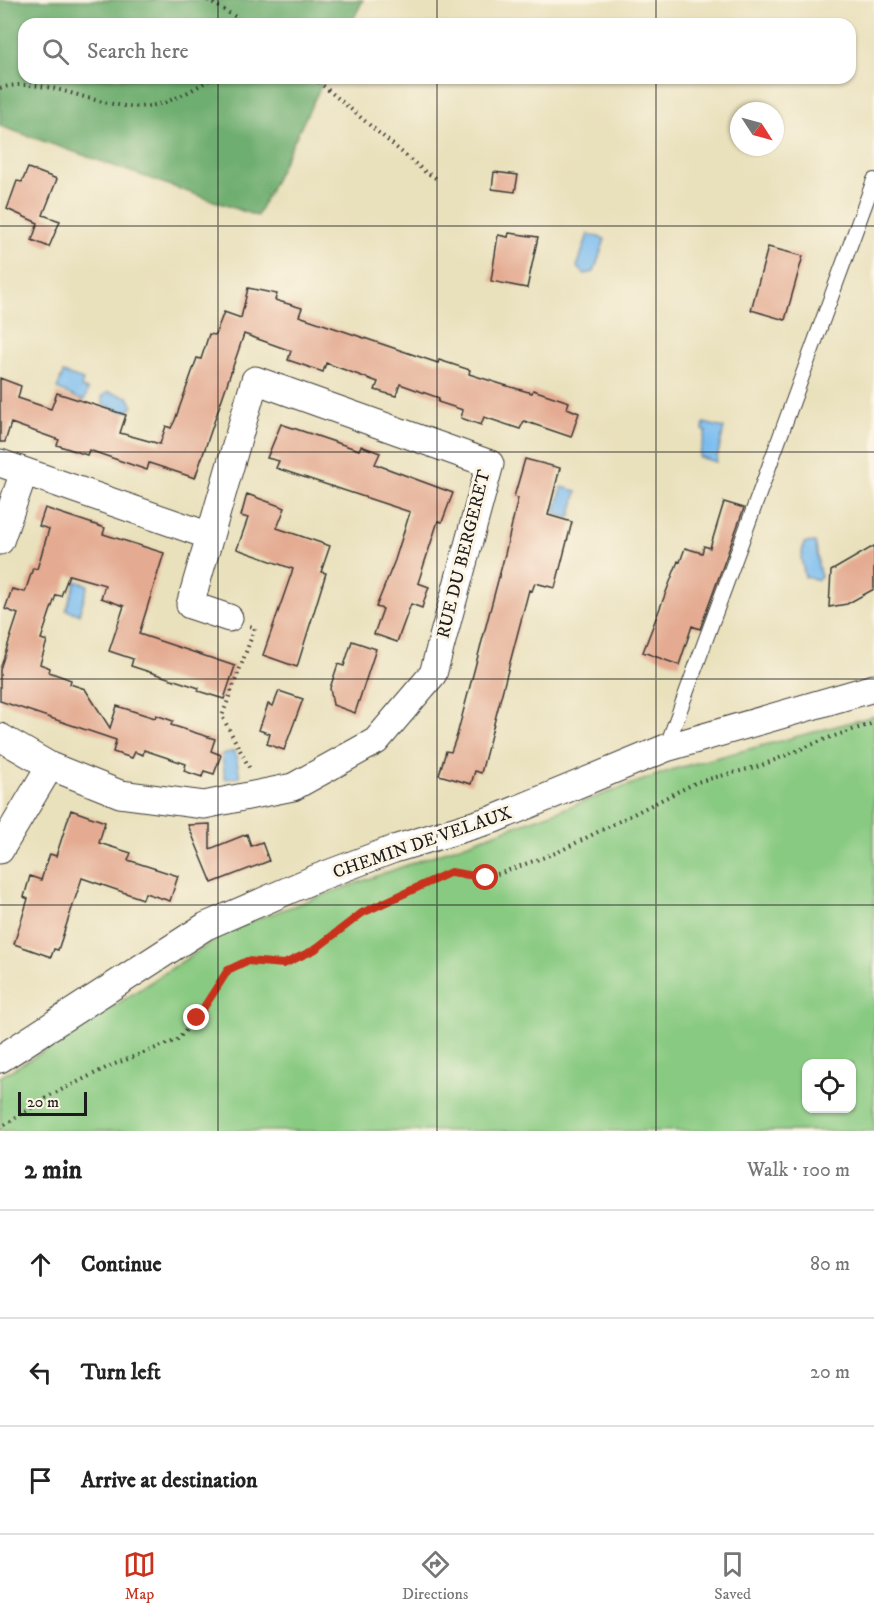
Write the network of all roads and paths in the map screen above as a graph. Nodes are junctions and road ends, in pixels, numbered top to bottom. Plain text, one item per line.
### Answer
1 (208, 0) edge
2 (237, 18) edge
3 (18, 83) edge
4 (32, 84) edge
5 (202, 84) edge
6 (321, 84) edge
7 (0, 88) edge
8 (439, 180) dead end
9 (874, 180) edge
10 (12, 468) edge
11 (210, 536) junction
12 (0, 541) edge
13 (229, 618) joint
14 (874, 688) edge
15 (874, 723) edge
16 (0, 737) edge
17 (666, 748) junction
18 (50, 766) junction
19 (262, 793) junction
20 (0, 850) edge
21 (0, 1059) edge
22 (0, 1128) edge

1 - 2 path
3 - 7 path
4 - 5 path
6 - 8 path
9 - 17 lane
10 - 11 street
10 - 12 street
11 - 13 street, RUE DU BERGERET
11 - 19 street, RUE DU BERGERET
13 - 19 path
14 - 17 street, CHEMIN DE VELAUX
15 - 22 path
16 - 18 street, RUE DU BERGERET
17 - 21 street, CHEMIN DE VELAUX
18 - 19 street, RUE DU BERGERET
18 - 20 street

